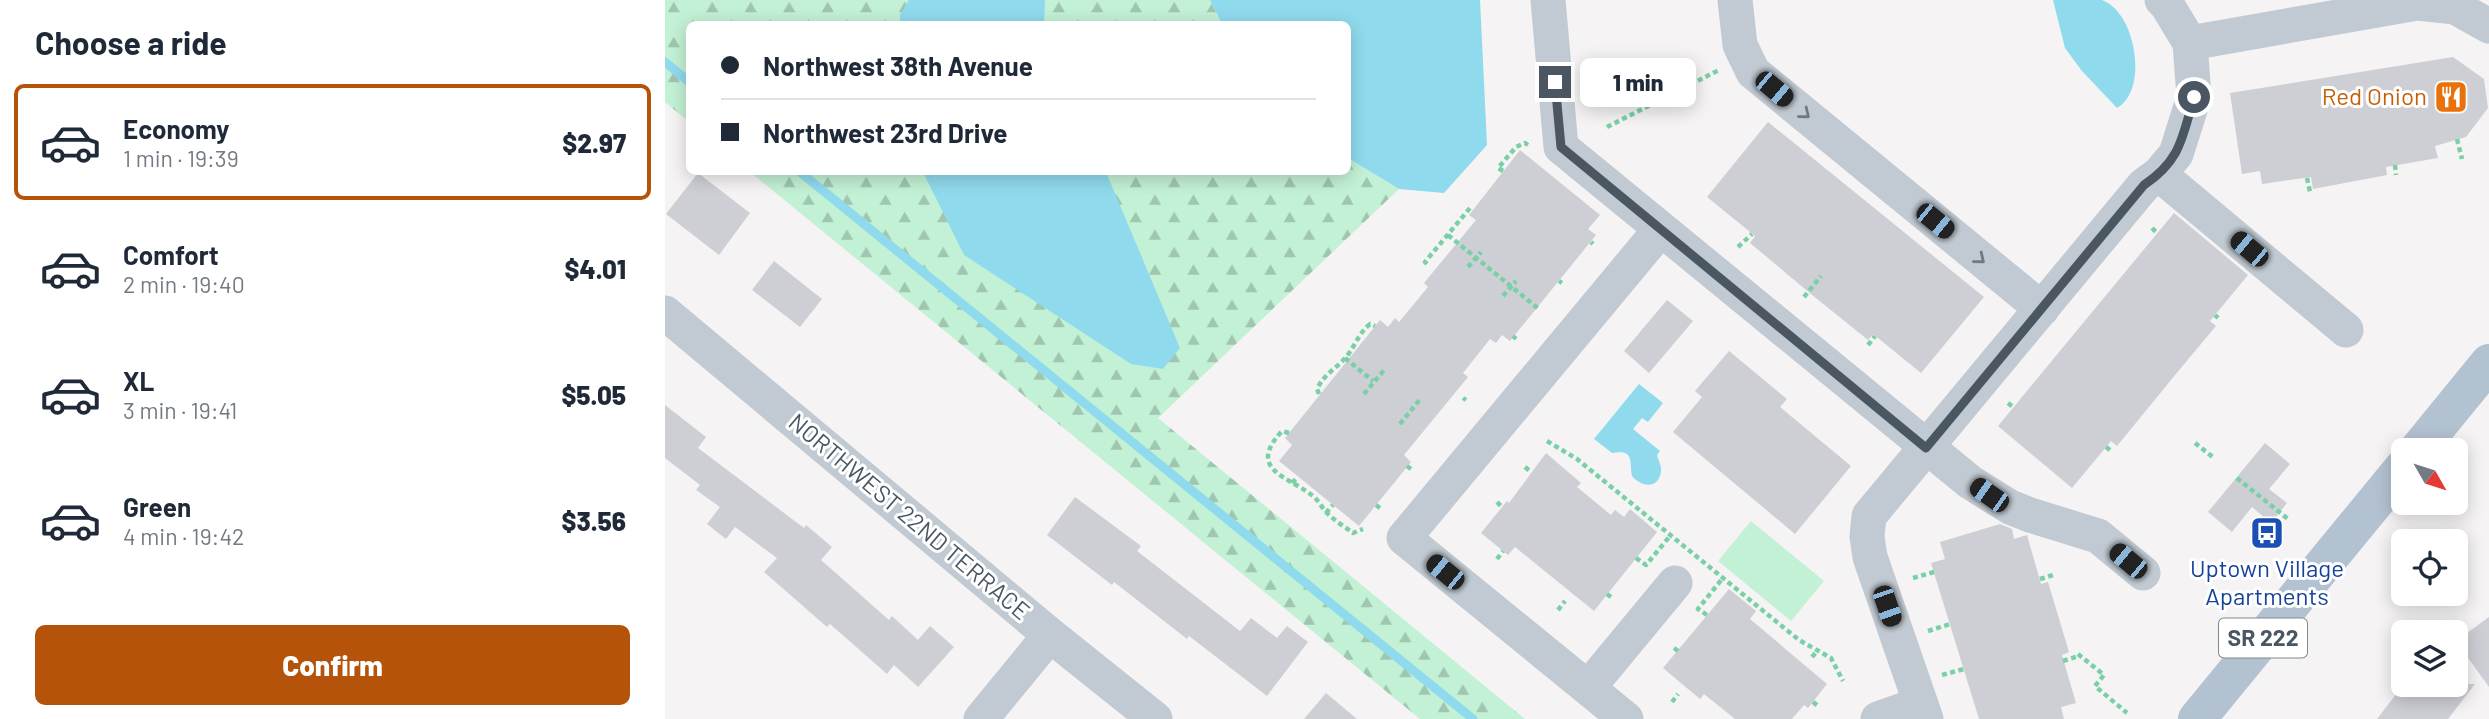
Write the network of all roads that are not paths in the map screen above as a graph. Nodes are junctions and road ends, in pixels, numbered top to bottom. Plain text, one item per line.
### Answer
1 (1548, 0) edge
2 (1735, 0) edge
3 (2162, 0) edge
4 (2357, 7) edge
5 (2489, 26) edge
6 (2190, 43) junction
7 (2159, 174) junction
8 (1660, 230) junction
9 (2042, 309) junction
10 (665, 313) edge
11 (2346, 330) dead end
12 (2489, 363) edge
13 (2428, 438) edge
14 (1926, 448) junction
15 (2391, 483) edge
16 (2143, 573) dead end
17 (1675, 583) dead end
18 (1050, 635) junction
19 (1588, 688) junction
20 (1923, 712) edge
21 (981, 719) edge
22 (1155, 719) edge
23 (1626, 719) edge
24 (1878, 719) edge
25 (2197, 719) edge

1 - 8 street
2 -> 9 street
3 - 6 street
4 - 5 street
4 - 6 street
6 - 7 street
7 - 9 street
7 - 11 street
8 - 14 street
8 - 19 street
9 - 14 street
10 - 18 street, NORTHWEST 22ND TERRACE
12 - 13 main road
14 - 16 street
14 - 20 street
15 - 25 main road, SR 222
17 - 19 street
18 - 21 street
18 - 22 street, NORTHWEST 22ND TERRACE
19 - 23 street
20 - 24 street

